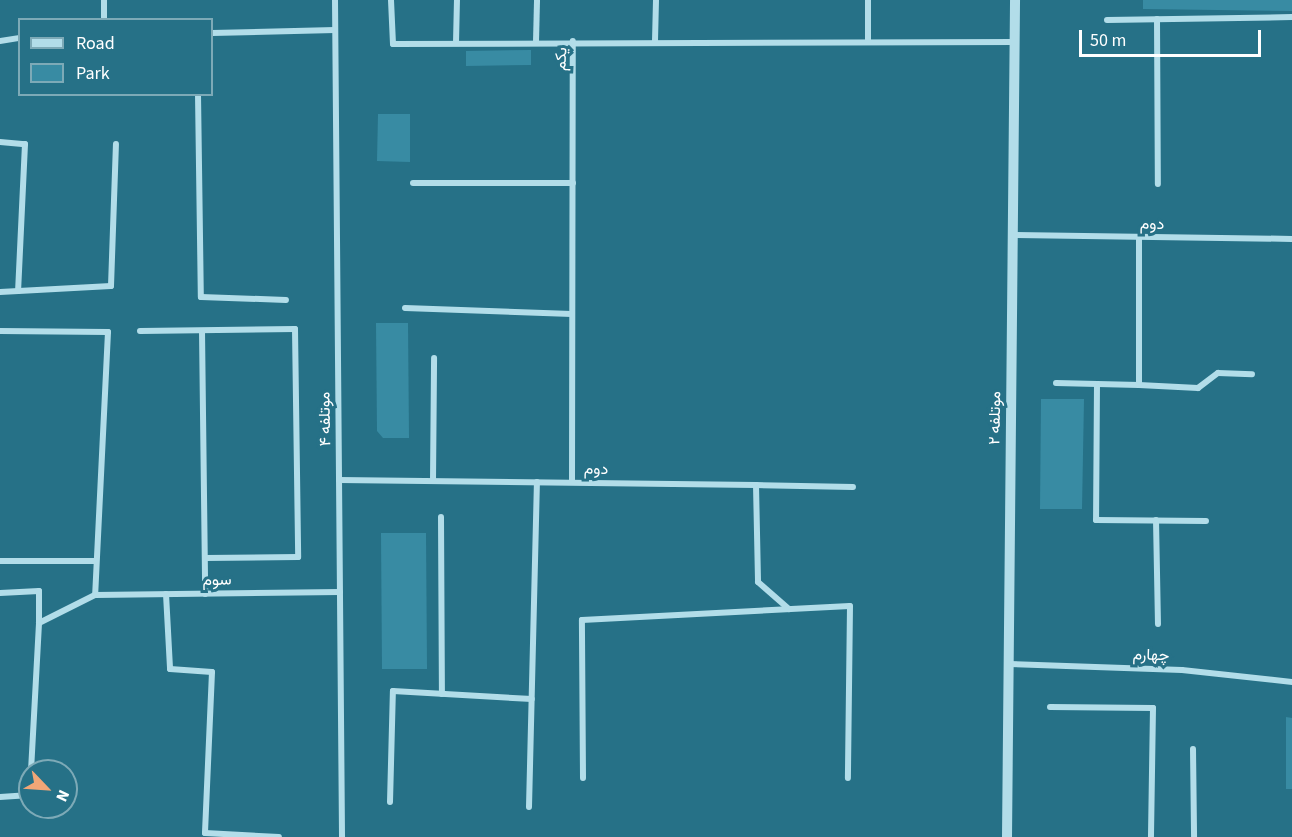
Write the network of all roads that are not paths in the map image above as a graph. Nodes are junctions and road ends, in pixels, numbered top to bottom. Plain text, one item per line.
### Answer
1 (104, 0) edge
2 (335, 0) edge
3 (391, 0) edge
4 (457, 0) edge
5 (537, 0) edge
6 (656, 0) edge
7 (868, 0) edge
8 (1015, 0) edge
9 (1292, 17) edge
10 (104, 18) edge
11 (1157, 19) junction
12 (1107, 20) dead end
13 (335, 30) junction
14 (213, 33) edge
15 (18, 38) edge
16 (0, 41) edge
17 (573, 41) junction
18 (655, 41) junction
19 (536, 42) junction
20 (868, 42) junction
21 (1015, 42) junction
22 (456, 43) junction
23 (198, 96) edge
24 (0, 142) edge
25 (116, 144) dead end
26 (413, 183) dead end
27 (573, 183) junction
28 (1158, 184) dead end
29 (1012, 235) junction
30 (1139, 237) junction
31 (1292, 239) edge
32 (18, 291) junction
33 (0, 292) edge
34 (286, 300) dead end
35 (405, 308) dead end
36 (572, 314) junction
37 (140, 331) dead end
38 (202, 331) junction
39 (0, 332) edge
40 (435, 358) dead end
41 (1252, 374) dead end
42 (1056, 383) dead end
43 (1097, 384) junction
44 (1139, 385) junction
45 (339, 480) junction
46 (433, 481) junction
47 (537, 482) junction
48 (572, 482) junction
49 (756, 485) junction
50 (853, 487) dead end
51 (441, 517) dead end
52 (1156, 520) junction
53 (1206, 521) dead end
54 (205, 558) junction
55 (0, 561) edge
56 (96, 561) junction
57 (340, 592) junction
58 (0, 593) edge
59 (166, 594) junction
60 (205, 594) junction
61 (94, 595) junction
62 (790, 609) junction
63 (39, 623) junction
64 (1158, 624) dead end
65 (1007, 664) junction
66 (1292, 682) edge
67 (442, 694) junction
68 (531, 699) junction
69 (1050, 707) dead end
70 (1193, 749) dead end
71 (32, 759) edge
72 (583, 778) dead end
73 (848, 778) dead end
74 (18, 796) edge
75 (0, 797) edge
76 (390, 802) dead end
77 (529, 807) dead end
78 (279, 837) edge
79 (342, 837) edge
80 (1007, 837) edge
81 (1151, 837) edge
82 (1194, 837) edge

1 - 10 street
2 - 13 street, موتلفه ۴
3 - 22 street
4 - 22 street
5 - 19 street
6 - 18 street
7 - 20 street
8 - 21 street, موتلفه ۲
9 - 11 street
11 - 12 street
11 - 28 street
13 - 14 street
13 - 45 street, موتلفه ۴
15 - 16 street
17 - 18 street, یکم
17 - 19 street
17 - 27 street, یکم
18 - 20 street, یکم
19 - 22 street
20 - 21 street, یکم
21 - 29 street, موتلفه ۲
23 - 34 street
24 - 32 street
25 - 32 street
26 - 27 street
27 - 36 street, یکم
29 - 30 street, دوم
29 - 65 street, موتلفه ۲
30 - 31 street, دوم
30 - 44 street
32 - 33 street
35 - 36 street
36 - 48 street, یکم
37 - 38 street
38 - 54 street
38 - 54 street
39 - 56 street
40 - 46 street
41 - 44 street
42 - 43 street
43 - 44 street
43 - 52 street
45 - 46 street, دوم
45 - 57 street, موتلفه ۴
46 - 47 street, دوم
47 - 48 street, دوم
47 - 68 street
48 - 49 street, دوم
49 - 50 street, دوم
49 - 62 street
51 - 67 street
52 - 53 street
52 - 64 street
54 - 60 street
55 - 56 street
56 - 61 street
57 - 60 street, سوم
57 - 79 street, موتلفه ۴
58 - 63 street
59 - 60 street, سوم
59 - 61 street, سوم
59 - 78 street
61 - 63 street
62 - 72 street
62 - 73 street
63 - 71 street
65 - 66 street, چهارم
65 - 80 street, موتلفه ۲
67 - 68 street
67 - 76 street
68 - 77 street
69 - 81 street
70 - 82 street
74 - 75 street

